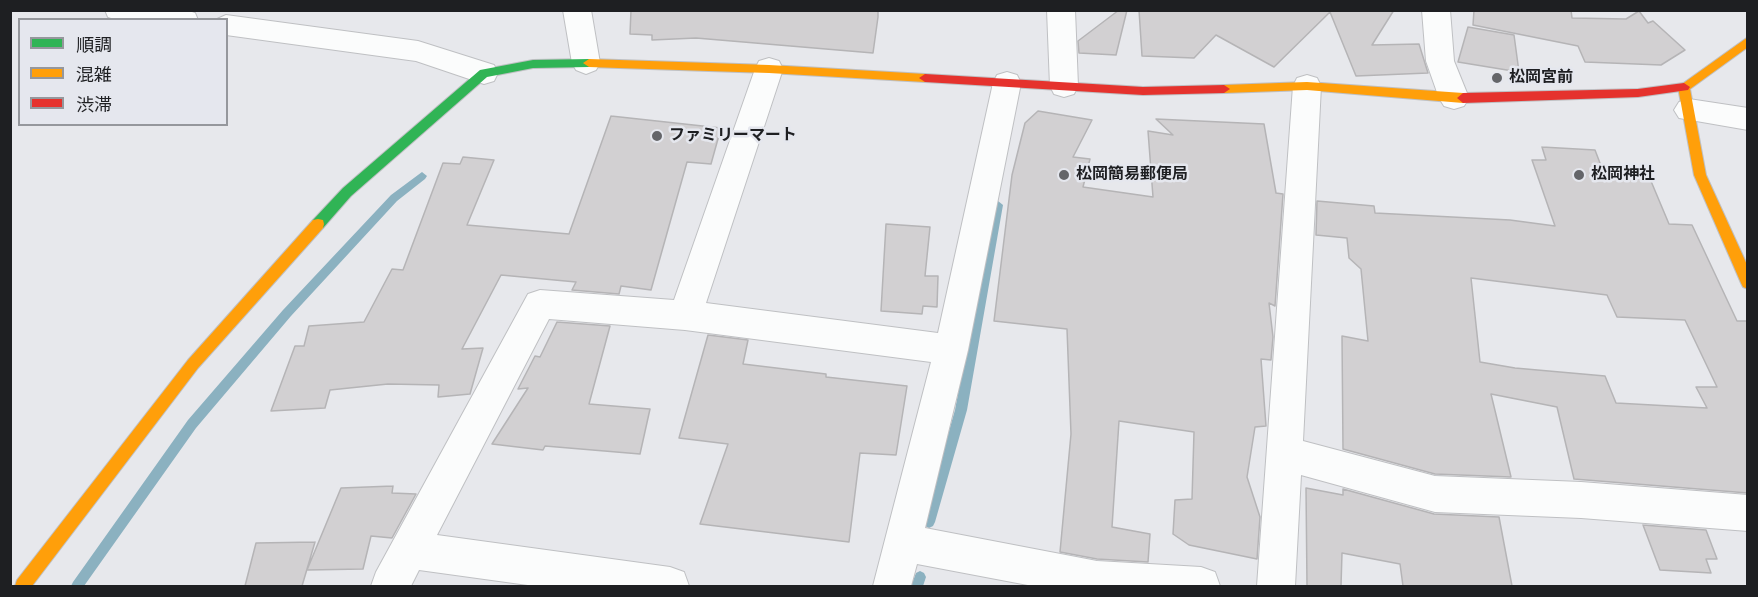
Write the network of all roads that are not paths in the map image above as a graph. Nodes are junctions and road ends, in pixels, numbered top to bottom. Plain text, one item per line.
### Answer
1 (118, 10) edge
2 (577, 10) edge
3 (1061, 10) edge
4 (1436, 10) edge
5 (172, 18) edge
6 (228, 25) edge
7 (1748, 41) edge
8 (586, 63) junction
9 (770, 69) junction
10 (484, 74) junction
11 (1007, 83) junction
12 (1064, 86) junction
13 (1307, 86) junction
14 (1454, 98) junction
15 (1686, 98) junction
16 (1748, 119) edge
17 (1748, 283) edge
18 (685, 315) junction
19 (951, 350) junction
20 (1286, 453) junction
21 (1748, 513) edge
22 (903, 542) junction
23 (409, 550) junction
24 (23, 586) edge
25 (390, 586) edge
26 (670, 586) edge
27 (892, 586) edge
28 (1201, 586) edge
29 (1276, 586) edge

1 - 5 street
2 - 8 street
3 - 12 street
4 - 14 street
6 - 10 street
7 - 15 street
8 - 9 street
8 - 10 street
9 - 11 street
9 - 18 street
10 - 24 street
11 - 12 street
11 - 19 street
12 - 13 street
13 - 14 street
13 - 20 street
14 - 15 street
15 - 16 street
15 - 17 street
18 - 19 street
18 - 23 street
19 - 22 street
20 - 21 street
20 - 29 street
22 - 27 street
22 - 28 street
23 - 25 street
23 - 26 street

